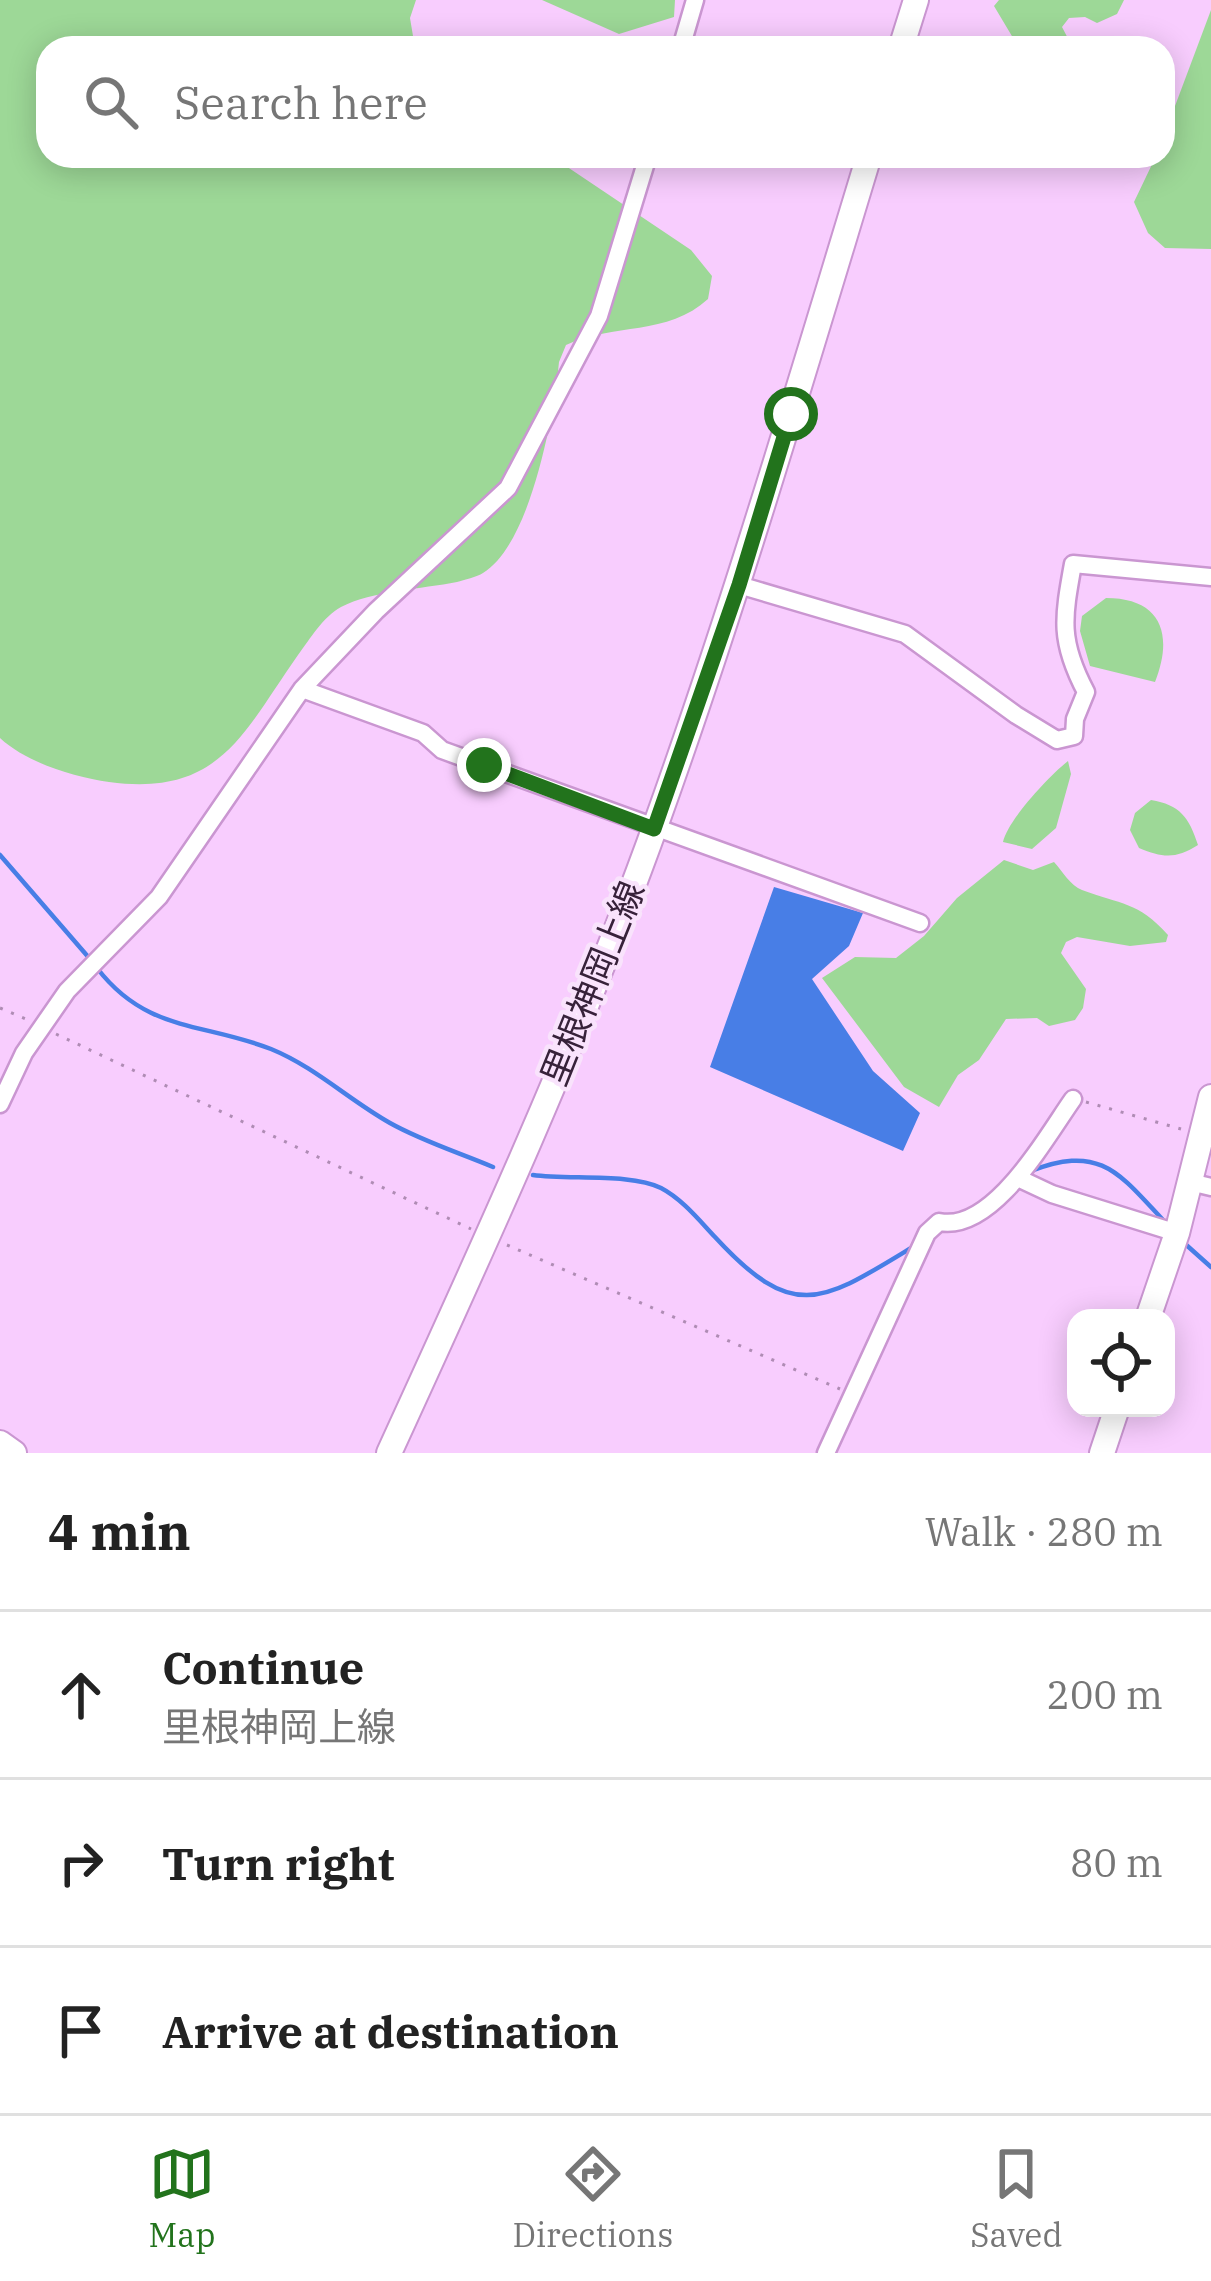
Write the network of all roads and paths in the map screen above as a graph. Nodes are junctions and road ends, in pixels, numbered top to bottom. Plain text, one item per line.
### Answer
1 (695, 0) edge
2 (916, 0) edge
3 (684, 36) edge
4 (906, 36) edge
5 (643, 168) edge
6 (865, 168) edge
7 (1211, 577) edge
8 (739, 585) junction
9 (302, 689) junction
10 (654, 829) junction
11 (920, 923) dead end
12 (0, 1008) edge
13 (42, 1027) junction
14 (1211, 1097) edge
15 (1073, 1099) joint
16 (0, 1104) edge
17 (1202, 1135) junction
18 (1018, 1178) junction
19 (1201, 1185) edge
20 (1177, 1233) junction
21 (488, 1237) junction
22 (1151, 1309) edge
23 (852, 1394) junction
24 (1114, 1417) edge
25 (0, 1443) edge
26 (14, 1453) edge
27 (389, 1453) edge
28 (826, 1453) edge
29 (1102, 1453) edge

1 - 3 street
2 - 4 main road
5 - 9 street
6 - 8 main road, 里根神岡上線
7 - 8 street
8 - 10 main road, 里根神岡上線
9 - 10 street
9 - 13 street
10 - 11 street
10 - 21 main road, 里根神岡上線
12 - 13 path
13 - 16 street
13 - 21 path
14 - 17 main road
15 - 17 path
15 - 18 street
17 - 19 main road
18 - 20 street
18 - 23 street
19 - 20 main road
20 - 22 main road
21 - 23 path
21 - 27 main road, 里根神岡上線
23 - 28 street
24 - 29 main road
25 - 26 main road

